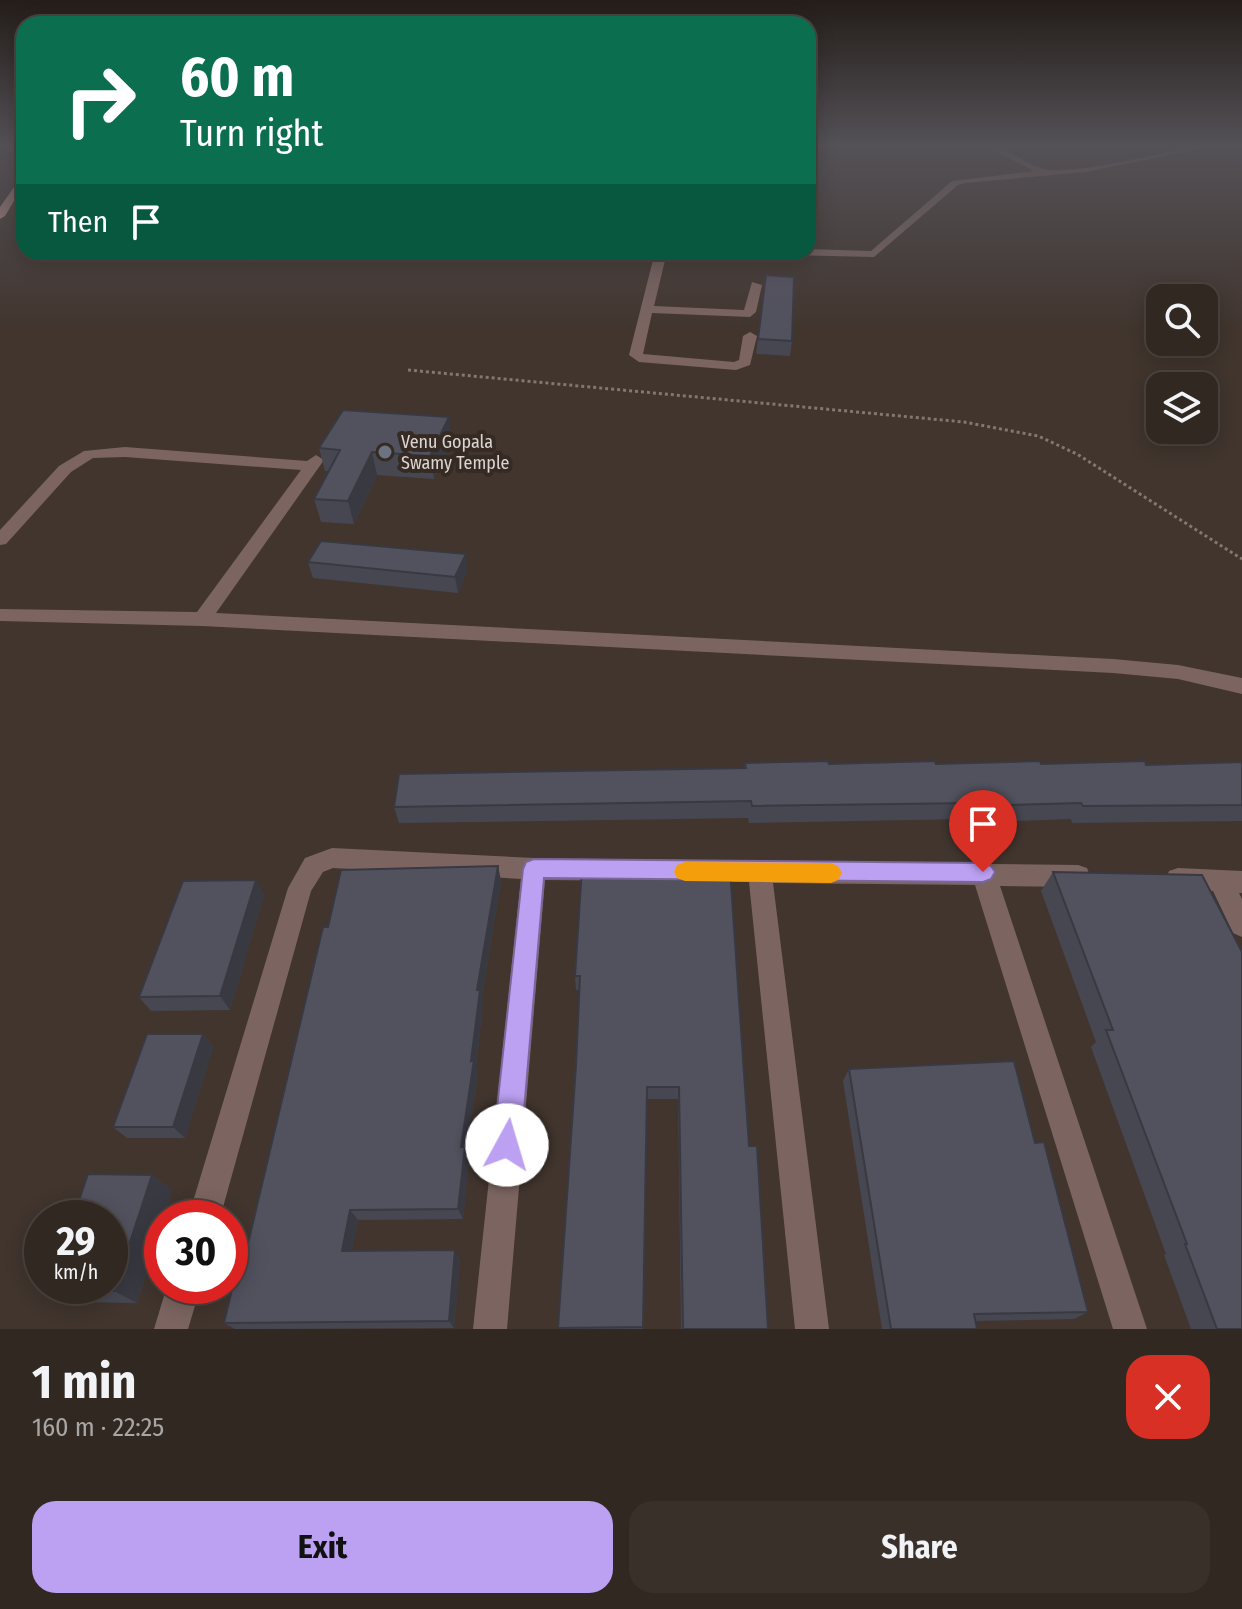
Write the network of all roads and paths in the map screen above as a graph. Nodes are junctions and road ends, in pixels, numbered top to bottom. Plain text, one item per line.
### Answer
1 (929, 206) edge
2 (816, 253) edge
3 (659, 260) edge
4 (756, 285) dead end
5 (646, 309) junction
6 (750, 336) dead end
7 (408, 370) dead end
8 (326, 446) edge
9 (312, 466) junction
10 (0, 540) edge
11 (1242, 559) edge
12 (0, 615) edge
13 (202, 619) junction
14 (1242, 686) edge
15 (534, 869) junction
16 (983, 872) junction
17 (760, 873) junction
18 (1109, 877) edge
19 (1157, 879) edge
20 (1231, 881) edge
21 (1242, 925) edge
22 (209, 1200) edge
23 (179, 1304) edge
24 (171, 1329) edge
25 (490, 1329) edge
26 (812, 1329) edge
27 (1130, 1329) edge

1 - 2 street
3 - 5 street
4 - 5 street
5 - 6 street
7 - 11 path
8 - 9 street
9 - 10 street
9 - 13 street
12 - 13 street
13 - 14 street
15 - 17 street
15 - 22 street
15 - 25 street
16 - 17 street
16 - 18 street
16 - 27 street
17 - 26 street
19 - 20 street
20 - 21 street
23 - 24 street

